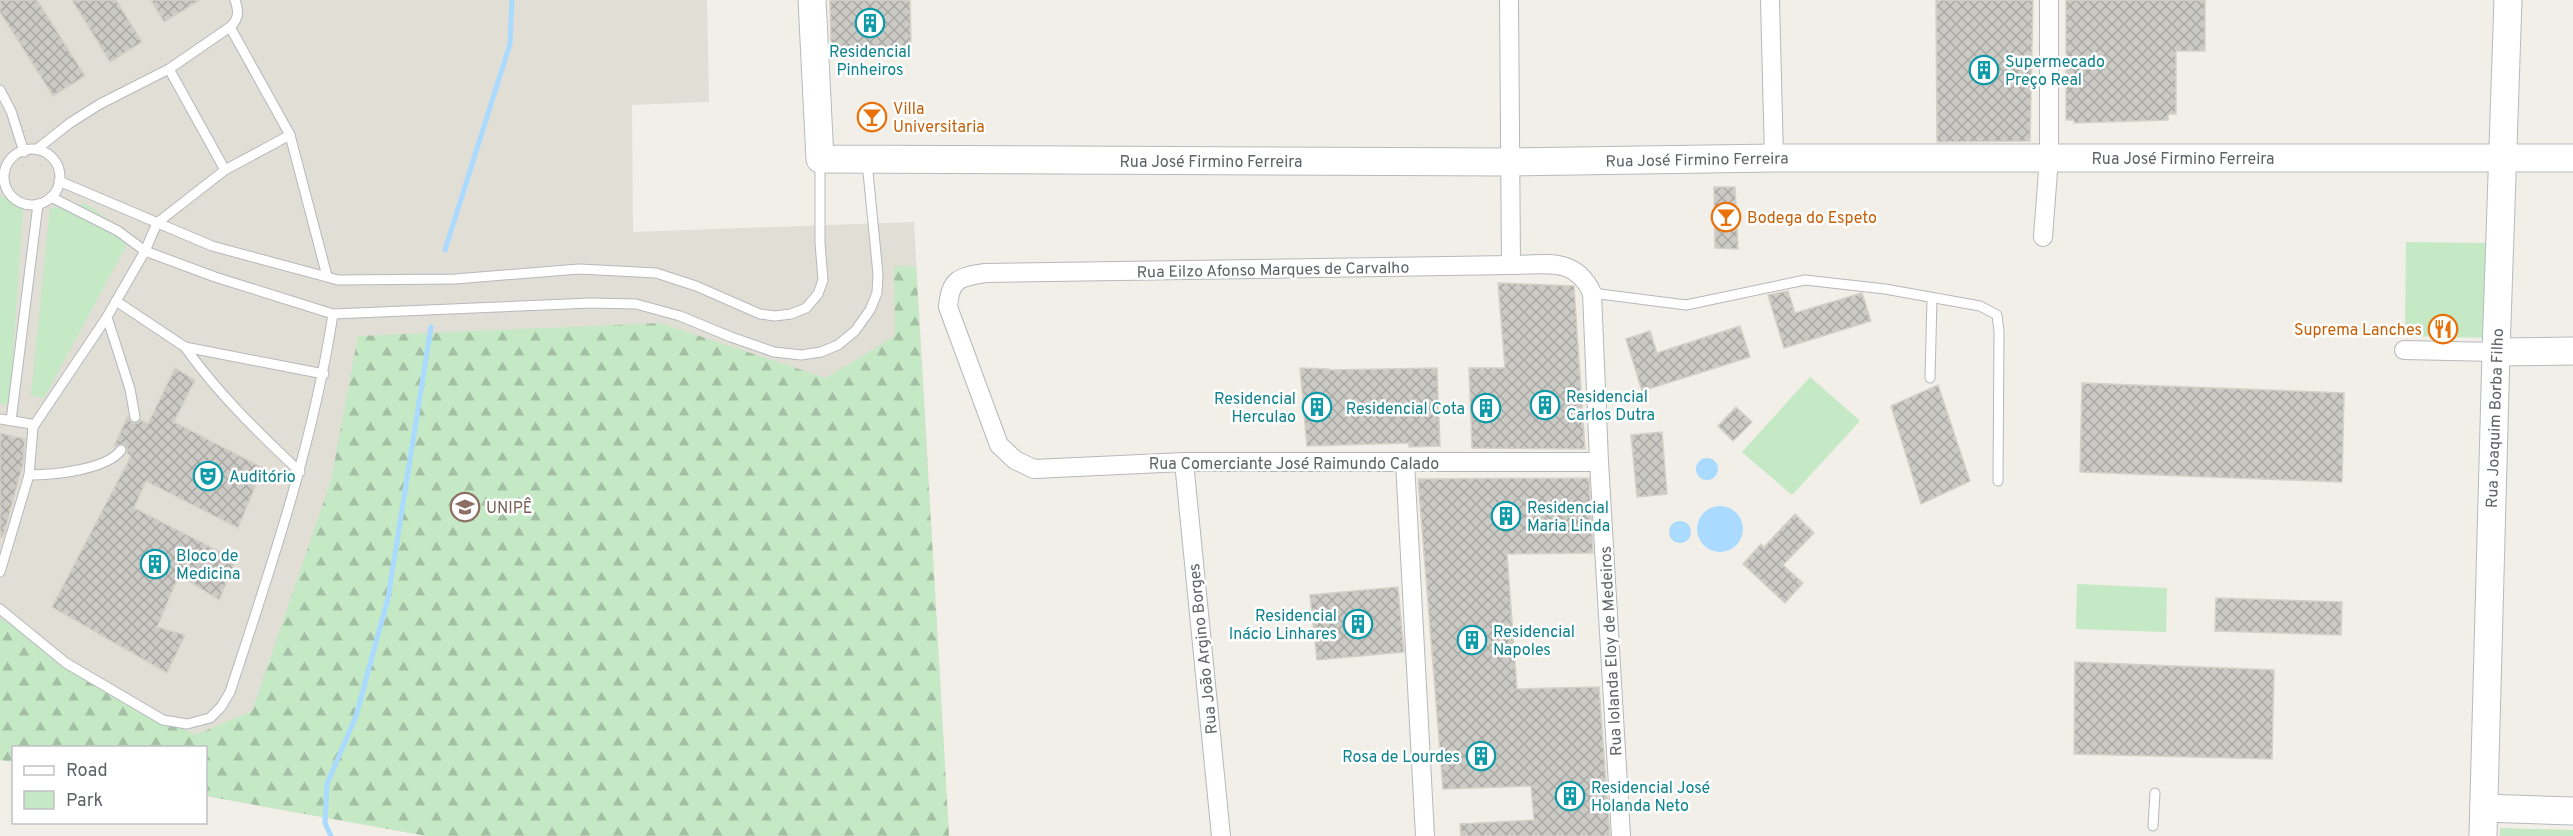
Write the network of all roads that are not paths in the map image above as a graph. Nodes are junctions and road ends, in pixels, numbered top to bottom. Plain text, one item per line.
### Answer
1 (236, 0) edge
2 (812, 0) edge
3 (1509, 0) edge
4 (1770, 0) edge
5 (2049, 0) edge
6 (2508, 0) edge
7 (230, 27) junction
8 (169, 69) junction
9 (0, 90) edge
10 (290, 135) junction
11 (37, 149) junction
12 (24, 152) junction
13 (1774, 158) junction
14 (2049, 158) junction
15 (2573, 158) edge
16 (820, 159) junction
17 (2504, 159) junction
18 (867, 160) junction
19 (1509, 162) junction
20 (4, 163) edge
21 (225, 170) junction
22 (59, 181) junction
23 (0, 191) edge
24 (10, 194) junction
25 (51, 196) junction
26 (38, 204) junction
27 (157, 223) junction
28 (2043, 237) dead end
29 (145, 251) junction
30 (1511, 265) junction
31 (327, 276) junction
32 (1592, 293) junction
33 (1932, 299) junction
34 (116, 301) junction
35 (333, 314) junction
36 (107, 317) junction
37 (185, 347) junction
38 (2404, 350) dead end
39 (2573, 351) edge
40 (2496, 352) junction
41 (324, 374) junction
42 (1930, 378) dead end
43 (135, 417) dead end
44 (0, 419) edge
45 (11, 421) junction
46 (33, 427) junction
47 (999, 445) joint
48 (121, 450) dead end
49 (1184, 462) junction
50 (1405, 462) junction
51 (1599, 462) junction
52 (300, 472) junction
53 (29, 475) junction
54 (1998, 482) dead end
55 (0, 572) edge
56 (0, 609) edge
57 (2155, 793) dead end
58 (2484, 808) junction
59 (2573, 811) edge
60 (2153, 826) dead end
61 (1221, 836) edge
62 (1425, 836) edge
63 (1621, 836) edge
64 (2483, 836) edge

1 - 7 lane
2 - 16 main road
3 - 19 street
4 - 13 street
5 - 14 street
6 - 17 main road, Rua Joaquim Borba Filho
7 - 8 lane
7 - 10 lane
8 - 11 lane
8 - 21 lane
9 - 12 lane
10 - 21 lane
10 - 31 lane
11 - 12 lane
11 - 22 lane
12 - 20 lane
13 - 14 main road, Rua José Firmino Ferreira
13 - 19 main road, Rua José Firmino Ferreira
14 - 17 main road, Rua José Firmino Ferreira
14 - 28 street
15 - 17 main road, Rua José Firmino Ferreira
16 - 18 main road, Rua José Firmino Ferreira
16 - 31 lane
17 - 40 main road, Rua Joaquim Borba Filho
18 - 19 main road, Rua José Firmino Ferreira
18 - 35 lane
19 - 30 street
20 - 24 lane
21 - 27 lane
22 - 25 lane
22 - 27 lane
23 - 24 lane
24 - 26 lane
25 - 26 lane
25 - 29 lane
26 - 45 lane
27 - 29 lane
27 - 31 lane
29 - 34 lane
29 - 35 lane
30 - 32 street, Rua Eilzo Afonso Marques de Carvalho
30 - 47 street, Rua Eilzo Afonso Marques de Carvalho
32 - 33 lane
32 - 51 street, Rua Iolanda Eloy de Medeiros
33 - 42 lane
33 - 54 lane
34 - 36 lane
34 - 37 lane
35 - 41 lane
36 - 43 lane
36 - 46 lane
37 - 41 lane
37 - 52 lane
38 - 40 street
39 - 40 main road
40 - 58 main road, Rua Joaquim Borba Filho
41 - 52 lane
44 - 45 lane
45 - 46 lane
46 - 53 lane
47 - 49 street, Rua Comerciante José Raimundo Calado
48 - 53 lane
49 - 50 street, Rua Comerciante José Raimundo Calado
49 - 61 street, Rua João Argino Borges
50 - 51 street, Rua Comerciante José Raimundo Calado
50 - 62 street
51 - 63 street, Rua Iolanda Eloy de Medeiros
52 - 56 lane
53 - 55 lane
57 - 60 lane
58 - 59 main road
58 - 64 main road, Rua Joaquim Borba Filho

